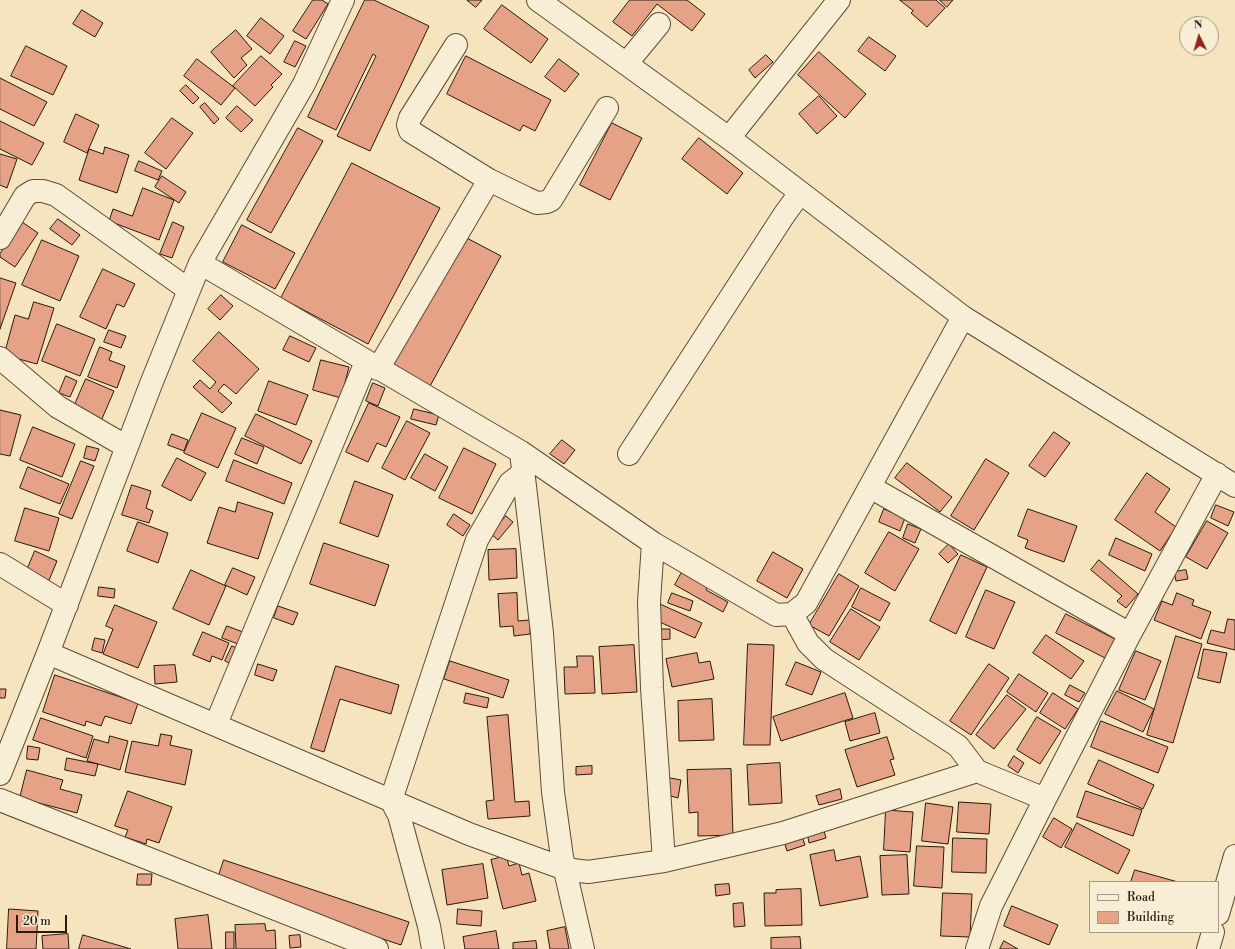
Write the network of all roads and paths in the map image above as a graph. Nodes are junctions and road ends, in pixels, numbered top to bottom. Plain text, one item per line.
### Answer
1 (343, 0) edge
2 (538, 0) edge
3 (839, 0) edge
4 (659, 24) dead end
5 (456, 46) dead end
6 (626, 64) junction
7 (607, 108) dead end
8 (729, 138) junction
9 (489, 180) junction
10 (800, 193) junction
11 (0, 238) edge
12 (200, 263) junction
13 (189, 290) junction
14 (963, 317) junction
15 (0, 358) edge
16 (372, 365) junction
17 (127, 447) junction
18 (629, 454) dead end
19 (522, 463) junction
20 (1217, 474) junction
21 (1235, 486) edge
22 (870, 487) junction
23 (652, 543) junction
24 (0, 564) edge
25 (67, 605) junction
26 (792, 614) junction
27 (1130, 634) junction
28 (48, 653) junction
29 (216, 724) junction
30 (977, 771) junction
31 (0, 774) edge
32 (1045, 799) junction
33 (0, 800) edge
34 (391, 800) junction
35 (1235, 856) edge
36 (664, 861) junction
37 (565, 869) junction
38 (1219, 911) edge
39 (1213, 933) edge
40 (377, 949) edge
41 (433, 949) edge
42 (583, 949) edge
43 (977, 949) edge
44 (1208, 949) edge

1 - 12 street
2 - 6 street
3 - 8 street
4 - 6 street
5 - 9 street
6 - 8 street
7 - 9 street
8 - 10 street
9 - 16 street
10 - 14 street
10 - 18 street
11 - 13 street
12 - 13 street
12 - 16 street
13 - 17 street
14 - 20 street
14 - 22 street
15 - 17 street
16 - 19 street
16 - 29 street
17 - 25 street
19 - 23 street
19 - 34 street
19 - 37 street
20 - 21 street
20 - 27 street
22 - 26 street
22 - 27 street
23 - 26 street
23 - 36 street
24 - 25 street
25 - 28 street
26 - 30 street
27 - 32 street
28 - 29 street
28 - 31 street
29 - 34 street
30 - 32 street
30 - 36 street
32 - 43 street
33 - 40 street
34 - 37 street
34 - 41 street
35 - 38 street
36 - 37 street
37 - 42 street
39 - 44 street

